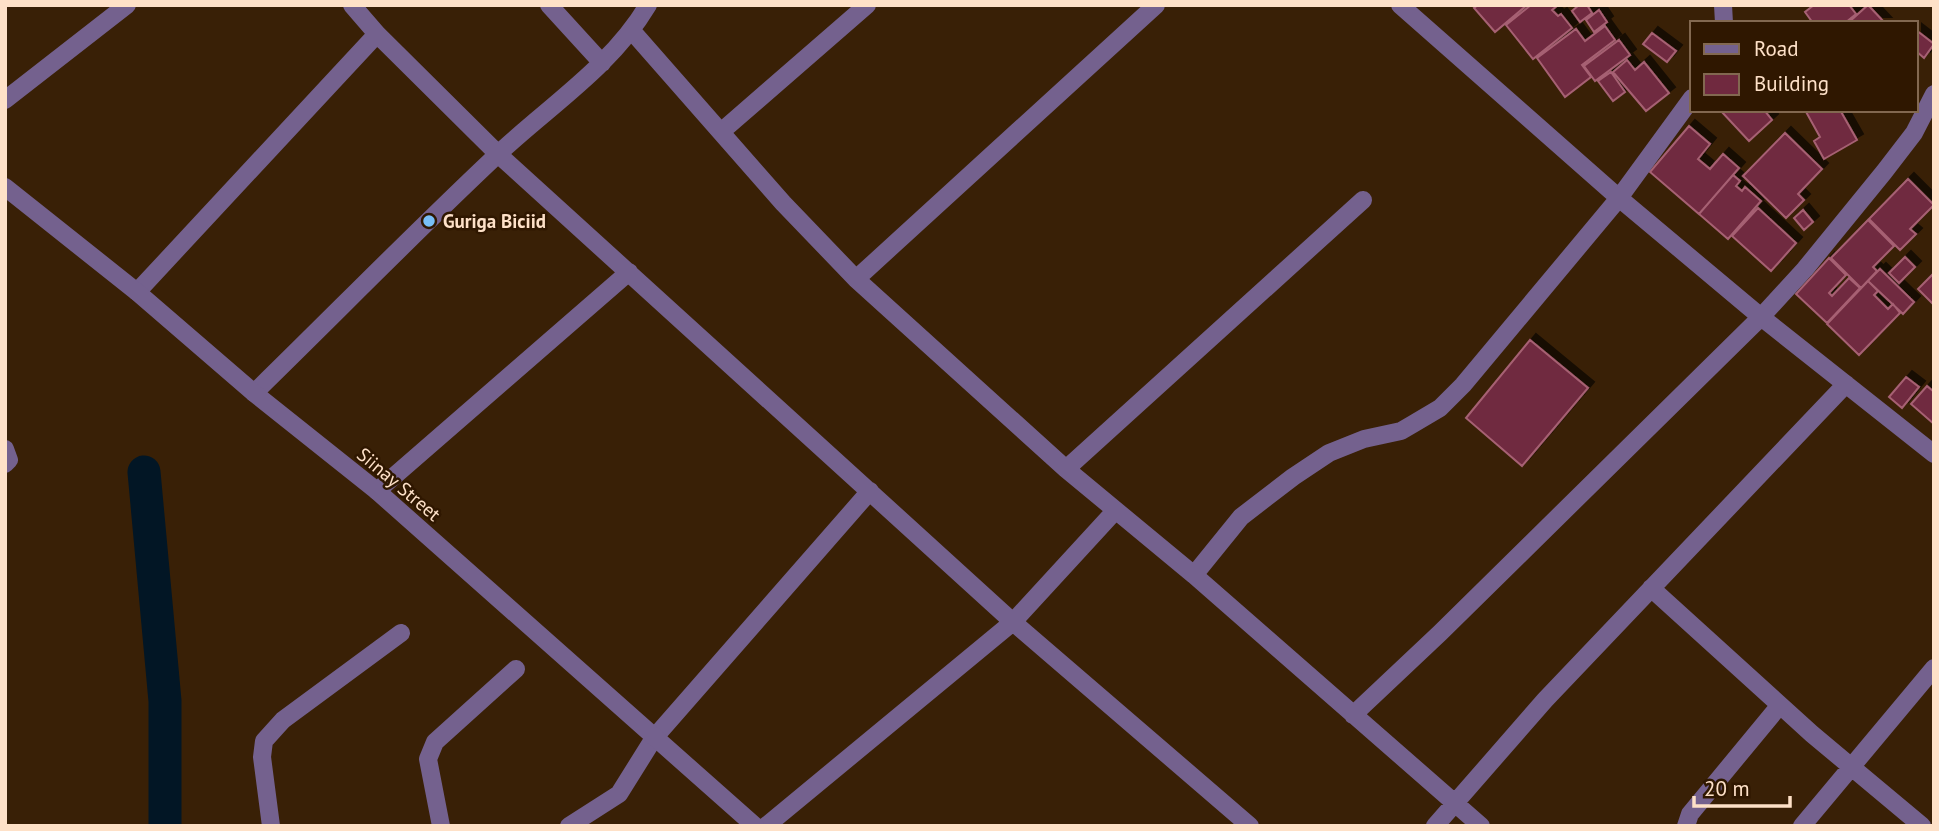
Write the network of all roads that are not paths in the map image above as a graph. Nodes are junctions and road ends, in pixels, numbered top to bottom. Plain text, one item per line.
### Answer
1 (127, 5) edge
2 (352, 5) edge
3 (549, 5) edge
4 (648, 5) edge
5 (867, 5) edge
6 (1156, 5) edge
7 (1409, 8) edge
8 (632, 31) junction
9 (377, 34) junction
10 (602, 63) junction
11 (1934, 94) edge
12 (5, 100) edge
13 (1690, 101) edge
14 (722, 131) junction
15 (498, 154) junction
16 (5, 187) edge
17 (1619, 198) junction
18 (1363, 200) dead end
19 (629, 272) junction
20 (856, 279) junction
21 (137, 292) junction
22 (1761, 317) junction
23 (1846, 384) junction
24 (254, 393) junction
25 (5, 449) edge
26 (1934, 454) edge
27 (5, 464) edge
28 (1066, 469) junction
29 (377, 491) junction
30 (870, 491) junction
31 (1115, 511) junction
32 (1194, 575) junction
33 (1651, 588) junction
34 (1013, 622) junction
35 (401, 633) dead end
36 (1934, 668) edge
37 (516, 669) dead end
38 (1780, 705) junction
39 (1353, 715) junction
40 (654, 738) junction
41 (1850, 766) junction
42 (1454, 804) junction
43 (271, 826) edge
44 (441, 826) edge
45 (569, 826) edge
46 (755, 826) edge
47 (766, 826) edge
48 (1250, 826) edge
49 (1436, 826) edge
50 (1481, 826) edge
51 (1686, 826) edge
52 (1802, 826) edge
53 (1922, 826) edge

1 - 12 street
2 - 9 street
3 - 10 street
4 - 8 street
5 - 14 street
6 - 20 street
7 - 17 street
8 - 10 street
8 - 14 street
9 - 15 street
9 - 21 street
10 - 15 street
11 - 22 street
13 - 17 street
14 - 20 street
15 - 19 street
15 - 24 street
16 - 21 street, Siinay Street
17 - 22 street
17 - 32 street
18 - 28 street
19 - 29 street
19 - 30 street
20 - 28 street
21 - 24 street, Siinay Street
22 - 23 street
22 - 39 street
23 - 26 street
23 - 33 street
24 - 29 street, Siinay Street
25 - 27 street
28 - 31 street
29 - 40 street, Siinay Street
30 - 34 street
30 - 40 street
31 - 32 street
31 - 34 street
32 - 39 street
33 - 38 street
33 - 42 street
34 - 47 street
34 - 48 street
35 - 43 street
36 - 41 street
37 - 44 street
38 - 41 street
38 - 51 street
39 - 42 street
40 - 45 street
40 - 46 street, Siinay Street
41 - 52 street
41 - 53 street
42 - 49 street
42 - 50 street

